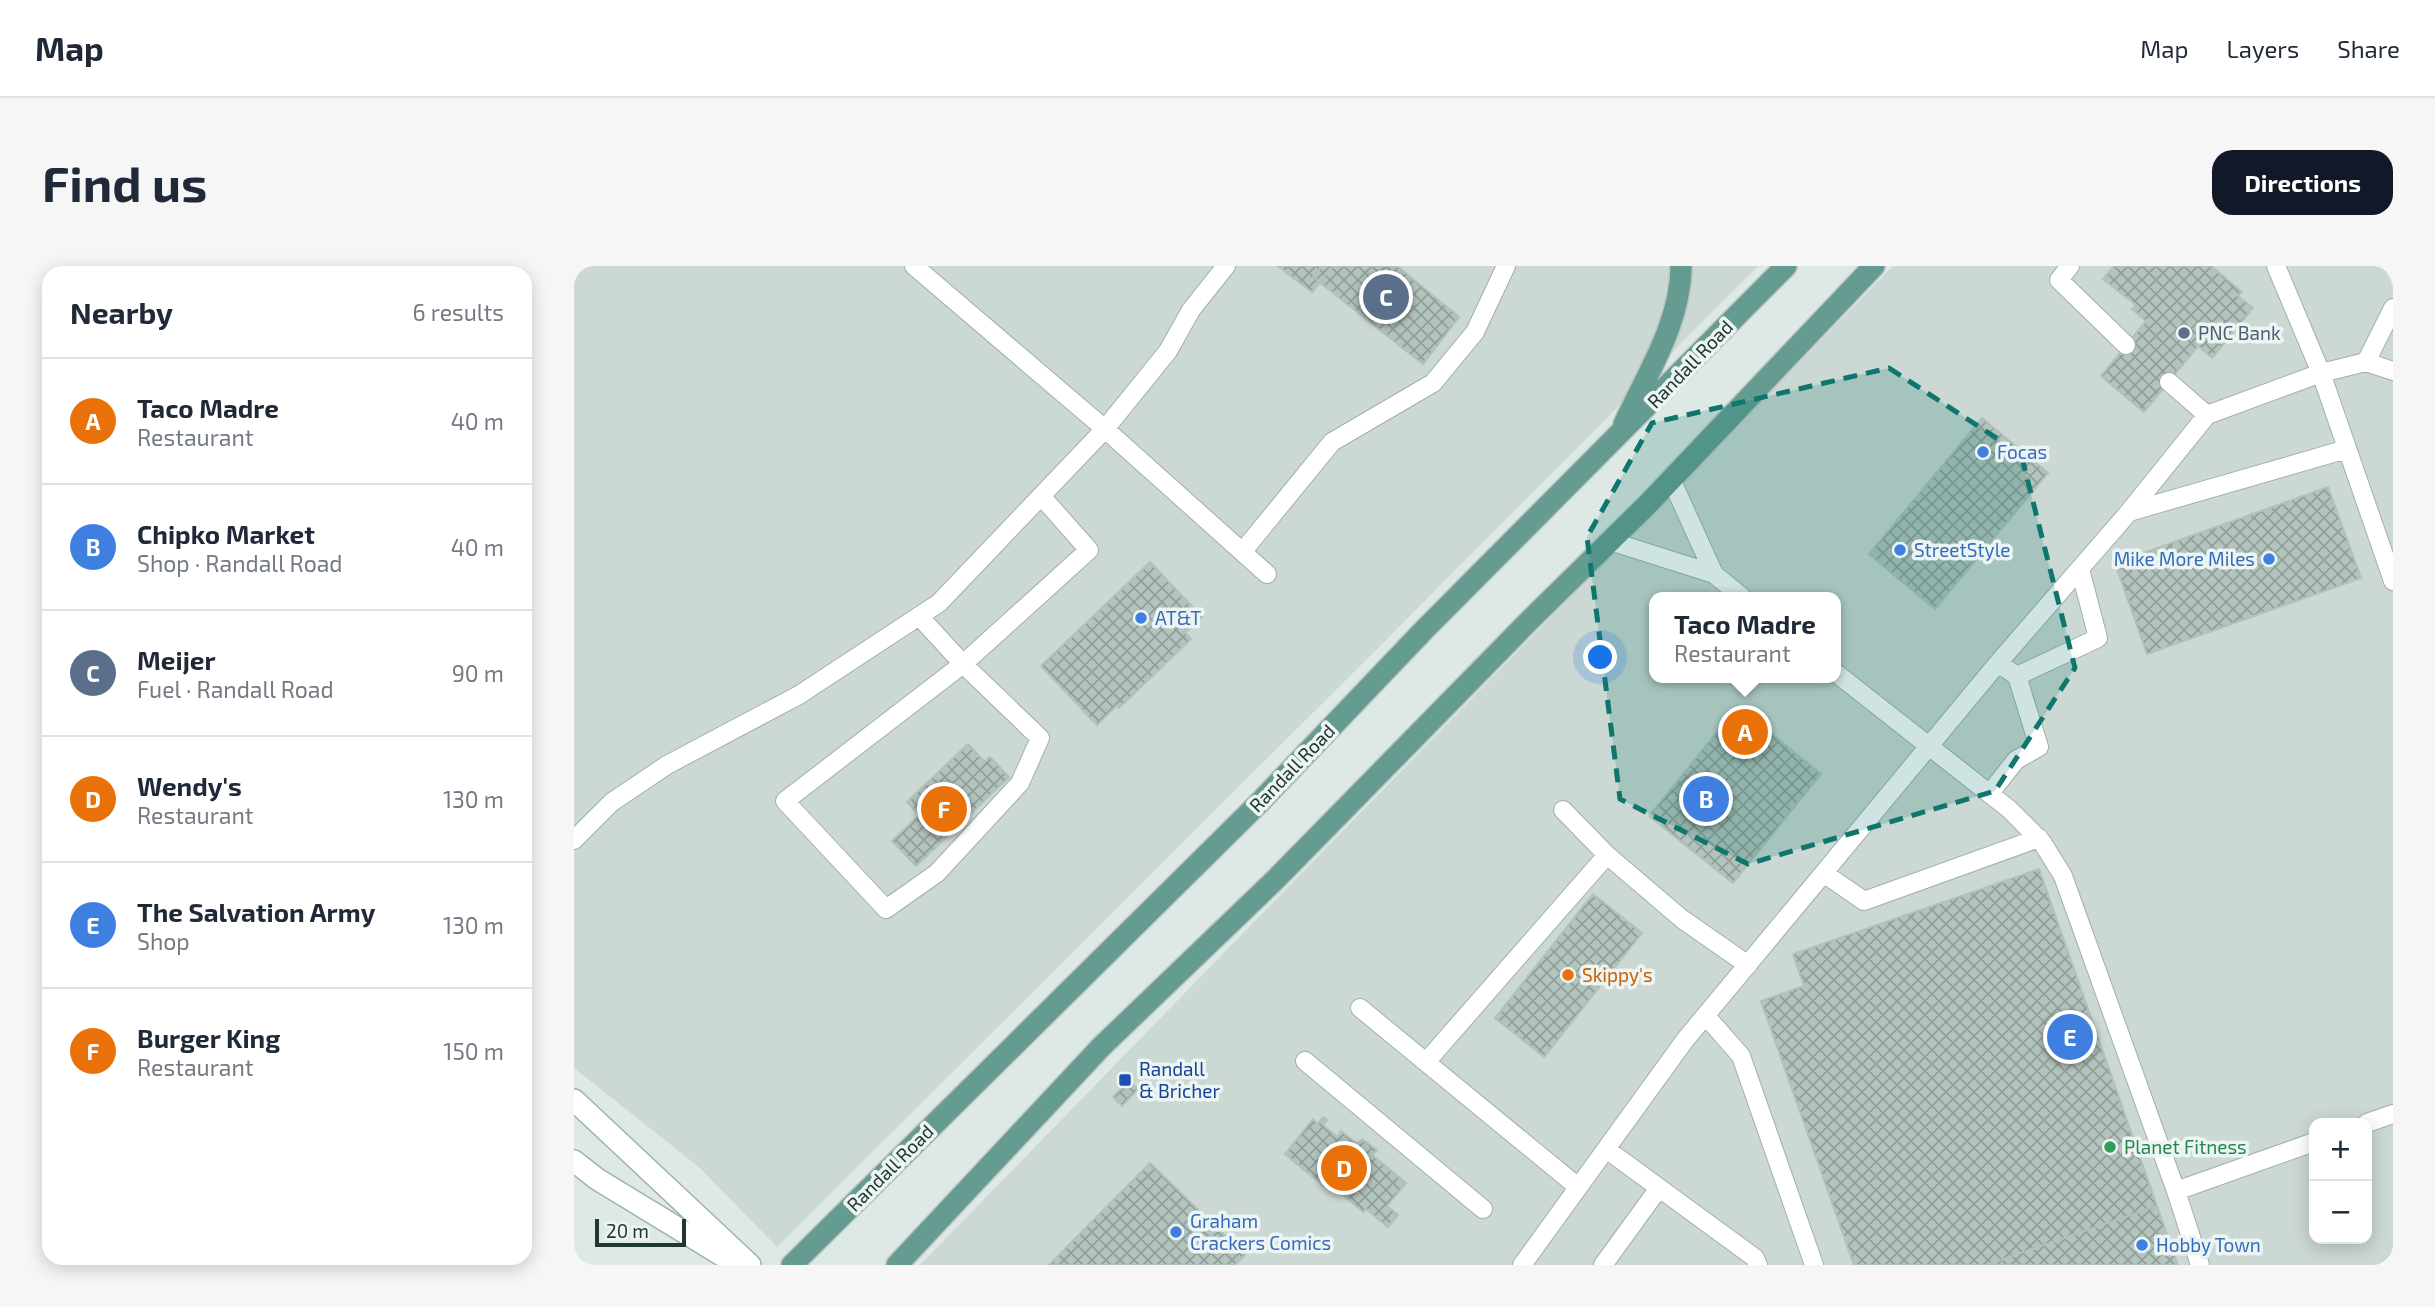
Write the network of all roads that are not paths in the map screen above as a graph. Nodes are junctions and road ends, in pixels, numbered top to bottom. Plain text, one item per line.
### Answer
1 (914, 266) edge
2 (1226, 266) edge
3 (1506, 266) edge
4 (1681, 266) edge
5 (1786, 266) edge
6 (1874, 266) edge
7 (2070, 266) edge
8 (2276, 266) edge
9 (2393, 308) edge
10 (2126, 345) dead end
11 (2367, 362) junction
12 (2393, 371) edge
13 (2321, 373) junction
14 (2169, 382) dead end
15 (2207, 415) junction
16 (1105, 429) junction
17 (1617, 438) junction
18 (2347, 449) junction
19 (1671, 479) junction
20 (1042, 497) junction
21 (2129, 512) junction
22 (1610, 541) junction
23 (1243, 551) junction
24 (2080, 569) junction
25 (1267, 574) dead end
26 (1714, 574) junction
27 (2393, 581) edge
28 (1736, 592) edge
29 (919, 617) junction
30 (1998, 663) junction
31 (962, 664) junction
32 (2017, 676) junction
33 (1841, 677) edge
34 (1930, 747) junction
35 (1990, 793) junction
36 (1563, 810) dead end
37 (2039, 838) junction
38 (574, 840) edge
39 (1607, 855) junction
40 (1825, 874) junction
41 (1748, 965) junction
42 (1360, 1007) dead end
43 (1706, 1016) junction
44 (1305, 1061) dead end
45 (1426, 1062) junction
46 (574, 1100) edge
47 (2393, 1114) edge
48 (2372, 1121) edge
49 (2309, 1144) edge
50 (1606, 1149) junction
51 (574, 1161) edge
52 (1578, 1187) junction
53 (1659, 1188) junction
54 (2176, 1191) junction
55 (1483, 1209) dead end
56 (738, 1265) edge
57 (750, 1265) edge
58 (792, 1265) edge
59 (897, 1265) edge
60 (1522, 1265) edge
61 (1603, 1265) edge
62 (1758, 1265) edge
63 (1814, 1265) edge
64 (2200, 1265) edge

1 - 16 lane
2 - 16 lane
3 - 23 lane
4 - 17 main road
5 - 17 main road, Randall Road
6 - 19 main road
7 - 10 lane
8 - 13 lane
9 - 11 lane
11 - 12 lane
11 - 13 lane
13 - 15 lane
13 - 18 lane
14 - 15 lane
15 - 21 lane
16 - 20 lane
16 - 23 lane
17 - 58 main road, Randall Road
18 - 21 lane
18 - 27 lane
19 - 22 main road
19 - 26 lane
20 - 29 lane
20 - 31 lane
21 - 24 lane
22 - 26 lane
22 - 59 main road
23 - 25 lane
24 - 30 lane
24 - 32 lane
26 - 28 lane
29 - 31 lane
29 - 38 lane
30 - 32 lane
30 - 34 lane
31 - 31 lane
32 - 35 lane
33 - 34 lane
34 - 35 lane
34 - 40 lane
35 - 37 lane
36 - 39 lane
37 - 40 lane
37 - 54 lane
39 - 41 lane
39 - 45 lane
40 - 41 lane
41 - 43 lane
42 - 45 lane
43 - 50 lane
43 - 63 lane
44 - 55 lane
45 - 52 lane
46 - 57 street
47 - 48 lane
49 - 54 lane
50 - 52 lane
50 - 53 lane
51 - 56 street
52 - 60 lane
53 - 61 lane
53 - 62 lane
54 - 64 lane

